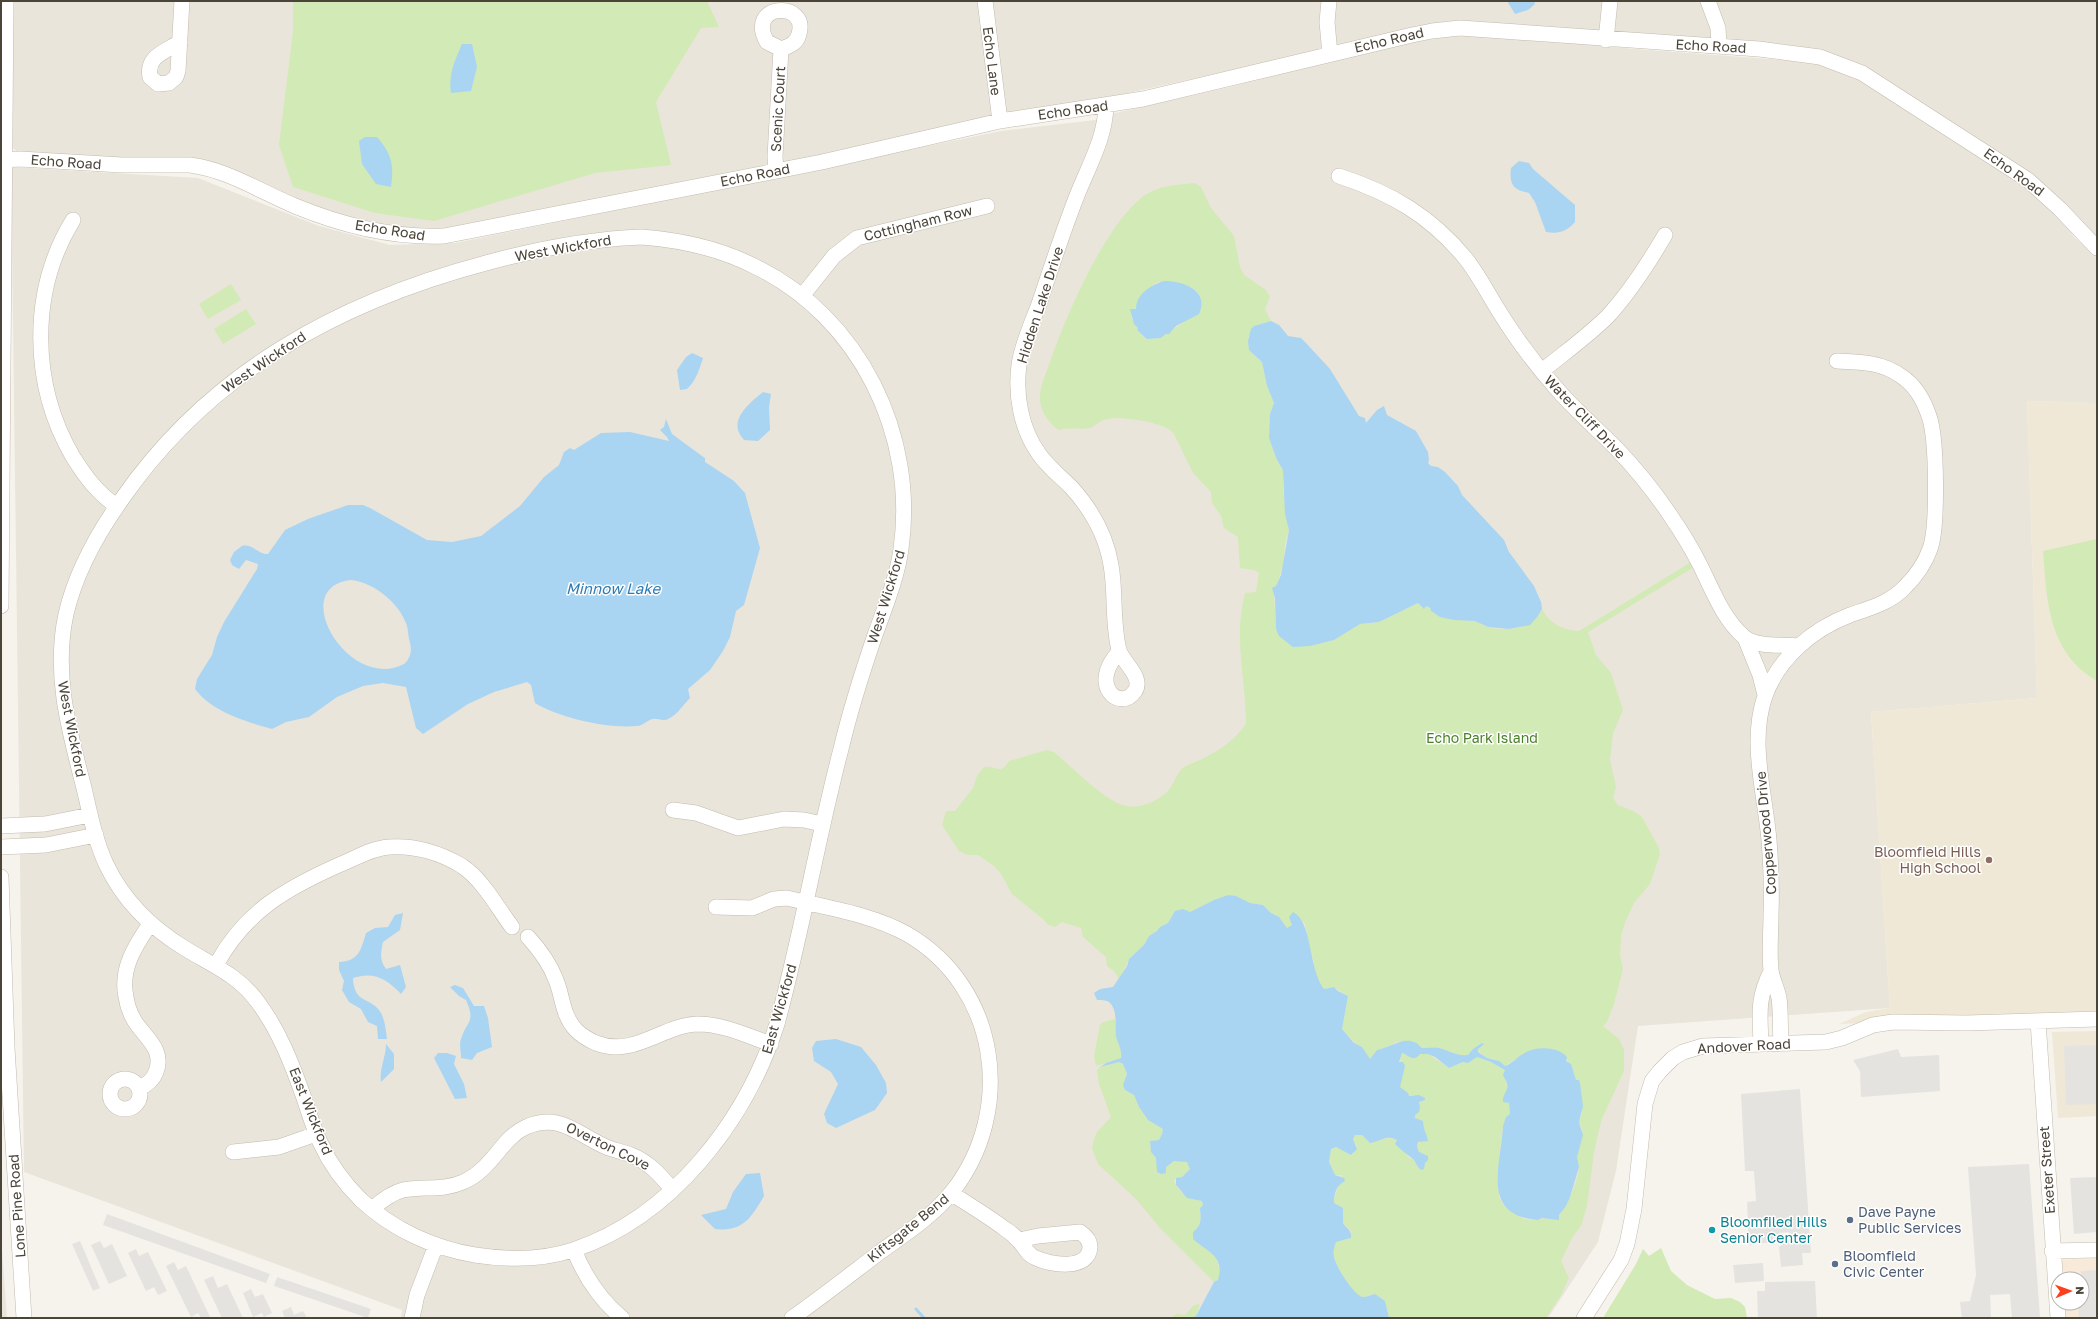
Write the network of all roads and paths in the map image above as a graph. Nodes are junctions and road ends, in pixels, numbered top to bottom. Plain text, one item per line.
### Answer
1 (6, 1) edge
2 (182, 1) edge
3 (985, 1) edge
4 (1329, 1) edge
5 (1610, 1) edge
6 (1708, 1) edge
7 (1606, 40) junction
8 (180, 42) dead end
9 (1719, 46) junction
10 (781, 49) dead end
11 (1330, 54) junction
12 (1106, 106) junction
13 (1000, 121) junction
14 (3, 160) edge
15 (776, 170) junction
16 (1339, 176) dead end
17 (987, 206) dead end
18 (72, 220) dead end
19 (1664, 235) dead end
20 (2097, 248) edge
21 (802, 296) junction
22 (1837, 361) dead end
23 (1542, 371) junction
24 (1, 456) edge
25 (117, 506) junction
26 (1, 606) edge
27 (1745, 638) junction
28 (1798, 646) junction
29 (1120, 652) dead end
30 (1765, 695) junction
31 (673, 810) dead end
32 (90, 815) junction
33 (70, 820) junction
34 (822, 824) junction
35 (1, 826) edge
36 (96, 835) junction
37 (74, 840) junction
38 (1, 847) edge
39 (1, 877) edge
40 (806, 903) junction
41 (716, 907) dead end
42 (150, 924) junction
43 (512, 927) dead end
44 (528, 937) dead end
45 (216, 965) junction
46 (1771, 972) junction
47 (2097, 1019) edge
48 (2038, 1022) junction
49 (771, 1044) junction
50 (1762, 1044) junction
51 (1781, 1044) junction
52 (5, 1088) edge
53 (139, 1088) dead end
54 (6, 1114) edge
55 (316, 1134) junction
56 (233, 1152) dead end
57 (672, 1189) junction
58 (951, 1193) junction
59 (372, 1209) junction
60 (1019, 1240) dead end
61 (436, 1245) junction
62 (574, 1250) junction
63 (2097, 1250) edge
64 (2052, 1251) junction
65 (24, 1318) edge
66 (412, 1318) edge
67 (622, 1318) edge
68 (792, 1318) edge
69 (1584, 1318) edge
70 (2058, 1318) edge

1 - 14 street
2 - 8 street
3 - 13 street, Echo Lane
4 - 11 street
5 - 7 street
6 - 9 street
7 - 9 street, Echo Road
7 - 11 street, Echo Road
9 - 20 street, Echo Road
10 - 15 street, Scenic Court
11 - 12 street, Echo Road
12 - 13 street, Echo Road
12 - 29 street, Hidden Lake Drive
13 - 15 street, Echo Road
14 - 15 street, Echo Road
14 - 24 street
16 - 23 street, Water Cliff Drive
17 - 21 street, Cottingham Row
18 - 25 street
19 - 23 street
21 - 25 street, West Wickford
21 - 34 street, West Wickford
22 - 28 street, Copperwood Drive
23 - 27 street, Water Cliff Drive
24 - 26 street
25 - 32 street, West Wickford
27 - 28 street
27 - 30 street, Copperwood Drive
28 - 30 street, Copperwood Drive
30 - 46 street, Copperwood Drive
31 - 34 street
32 - 33 street
32 - 36 street, East Wickford
33 - 35 street
33 - 37 street
34 - 40 street, West Wickford
36 - 37 street
36 - 42 street, East Wickford
37 - 38 street
39 - 52 street, Lone Pine Road
40 - 41 street, Kiftsgate Bend
40 - 49 street, East Wickford
40 - 58 street, Kiftsgate Bend
42 - 45 street, East Wickford
42 - 53 street
43 - 45 street
44 - 49 street
45 - 55 street, East Wickford
46 - 50 street, Copperwood Drive
46 - 51 street, Copperwood Drive
47 - 48 street, Andover Road
48 - 51 street, Andover Road
48 - 64 street, Exeter Street
49 - 57 street, East Wickford
50 - 51 street, Andover Road
50 - 69 street, Andover Road
52 - 54 street, Lone Pine Road
54 - 65 street, Lone Pine Road
55 - 56 street
55 - 59 street, East Wickford
57 - 59 street, Overton Cove
57 - 62 street, East Wickford
58 - 60 street
58 - 68 street, Kiftsgate Bend
59 - 61 street, East Wickford
61 - 62 street, East Wickford
61 - 66 street
62 - 67 street
63 - 64 street
64 - 70 street, Exeter Street

